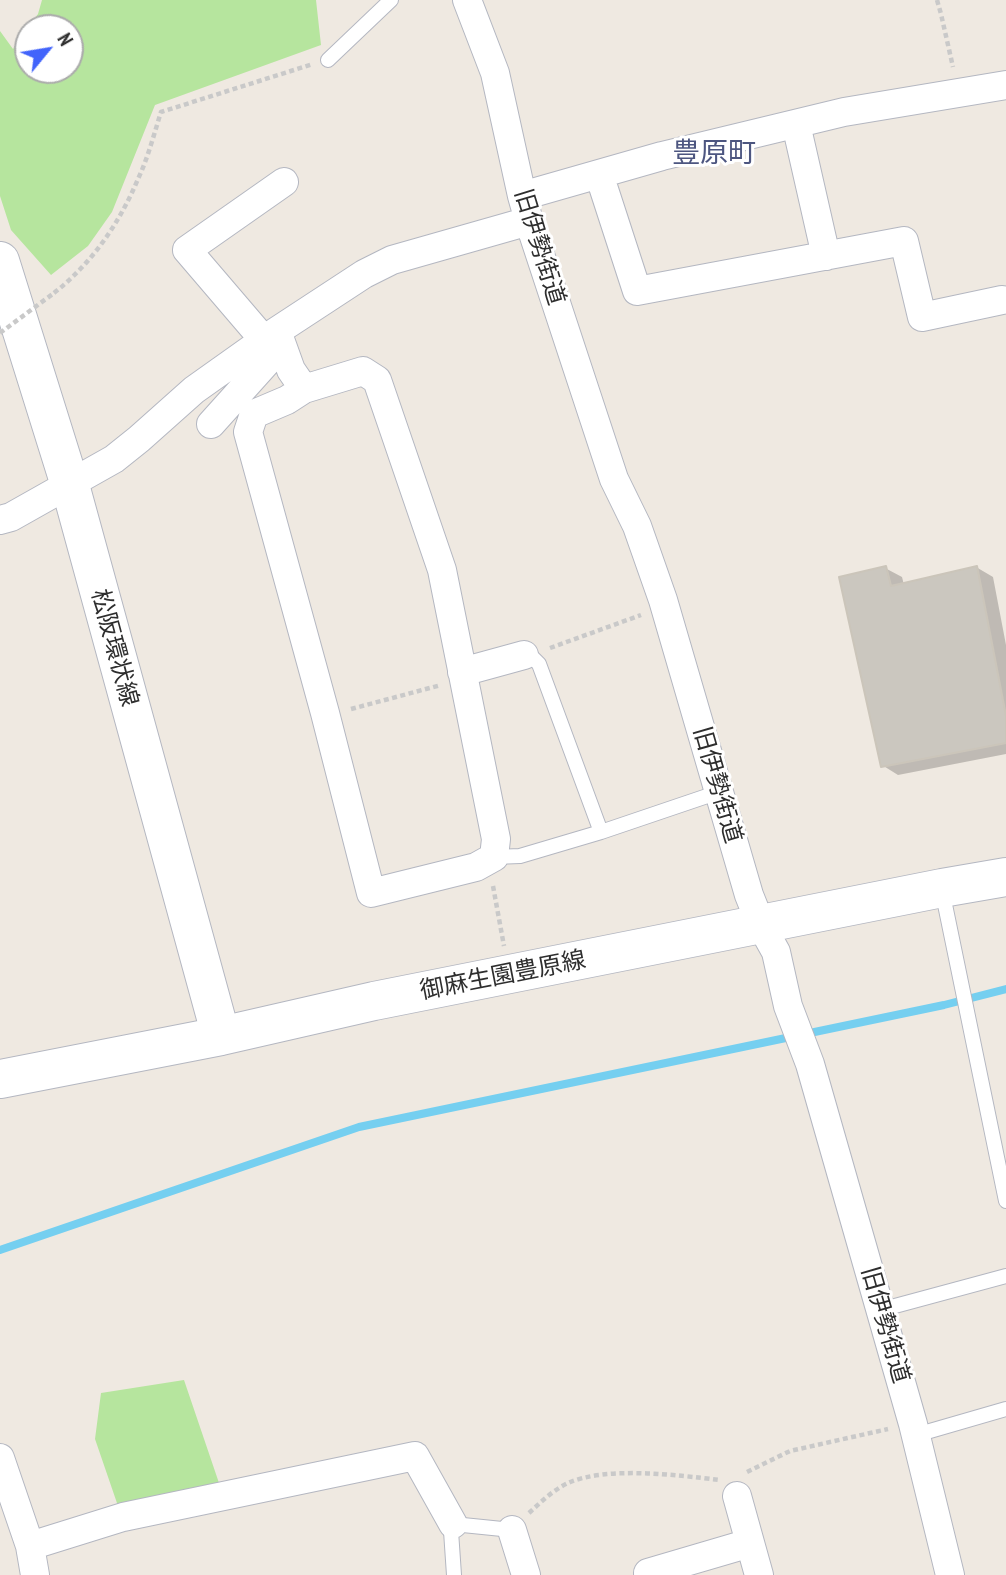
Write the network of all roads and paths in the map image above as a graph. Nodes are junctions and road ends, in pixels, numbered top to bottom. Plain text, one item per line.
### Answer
1 (391, 0) edge
2 (467, 0) edge
3 (937, 0) edge
4 (328, 60) joint
5 (1006, 85) edge
6 (946, 95) junction
7 (796, 124) junction
8 (599, 174) junction
9 (285, 182) dead end
10 (526, 209) junction
11 (826, 256) junction
12 (0, 261) edge
13 (1002, 300) dead end
14 (0, 333) edge
15 (274, 339) junction
16 (303, 389) junction
17 (211, 424) dead end
18 (70, 485) junction
19 (0, 520) edge
20 (665, 607) junction
21 (529, 657) junction
22 (463, 673) junction
23 (326, 715) junction
24 (719, 792) junction
25 (601, 832) junction
26 (491, 859) junction
27 (1006, 877) edge
28 (942, 888) junction
29 (761, 925) junction
30 (506, 958) dead end
31 (221, 1036) junction
32 (0, 1079) edge
33 (1006, 1201) edge
34 (1006, 1276) edge
35 (880, 1310) junction
36 (1006, 1409) edge
37 (915, 1430) junction
38 (0, 1458) edge
39 (737, 1483) junction
40 (453, 1524) junction
41 (512, 1530) junction
42 (750, 1543) junction
43 (30, 1546) junction
44 (648, 1573) dead end
45 (35, 1575) edge
46 (454, 1575) edge
47 (526, 1575) edge
48 (759, 1575) edge
49 (950, 1575) edge

1 - 4 lane
2 - 10 street, 旧伊勢街道
3 - 6 path
4 - 14 path, bridge
5 - 6 street
6 - 7 street
7 - 8 street
7 - 11 street
8 - 10 street
8 - 11 street
9 - 15 street
10 - 15 street
10 - 20 street, 旧伊勢街道
11 - 13 street
12 - 18 main road, 松阪環状線
15 - 16 street
15 - 17 street
15 - 18 street
16 - 22 street
16 - 23 street
18 - 19 street
18 - 31 main road, 松阪環状線
20 - 21 path
20 - 24 street, 旧伊勢街道
21 - 22 street
21 - 25 lane
22 - 23 path
22 - 26 street
23 - 26 street
24 - 25 lane
24 - 29 street, 旧伊勢街道
25 - 26 lane
26 - 30 path
27 - 28 main road, 御麻生園豊原線
28 - 29 main road, 御麻生園豊原線
28 - 33 lane
29 - 31 main road, 御麻生園豊原線
29 - 35 street, 旧伊勢街道
31 - 32 main road, 御麻生園豊原線
34 - 35 lane
35 - 37 street, 旧伊勢街道
36 - 37 lane
37 - 39 path
37 - 49 street, 旧伊勢街道
38 - 43 street
39 - 41 path
39 - 42 street
40 - 41 lane
40 - 43 street
40 - 46 lane
41 - 47 street
42 - 44 street
42 - 48 street
43 - 45 street

